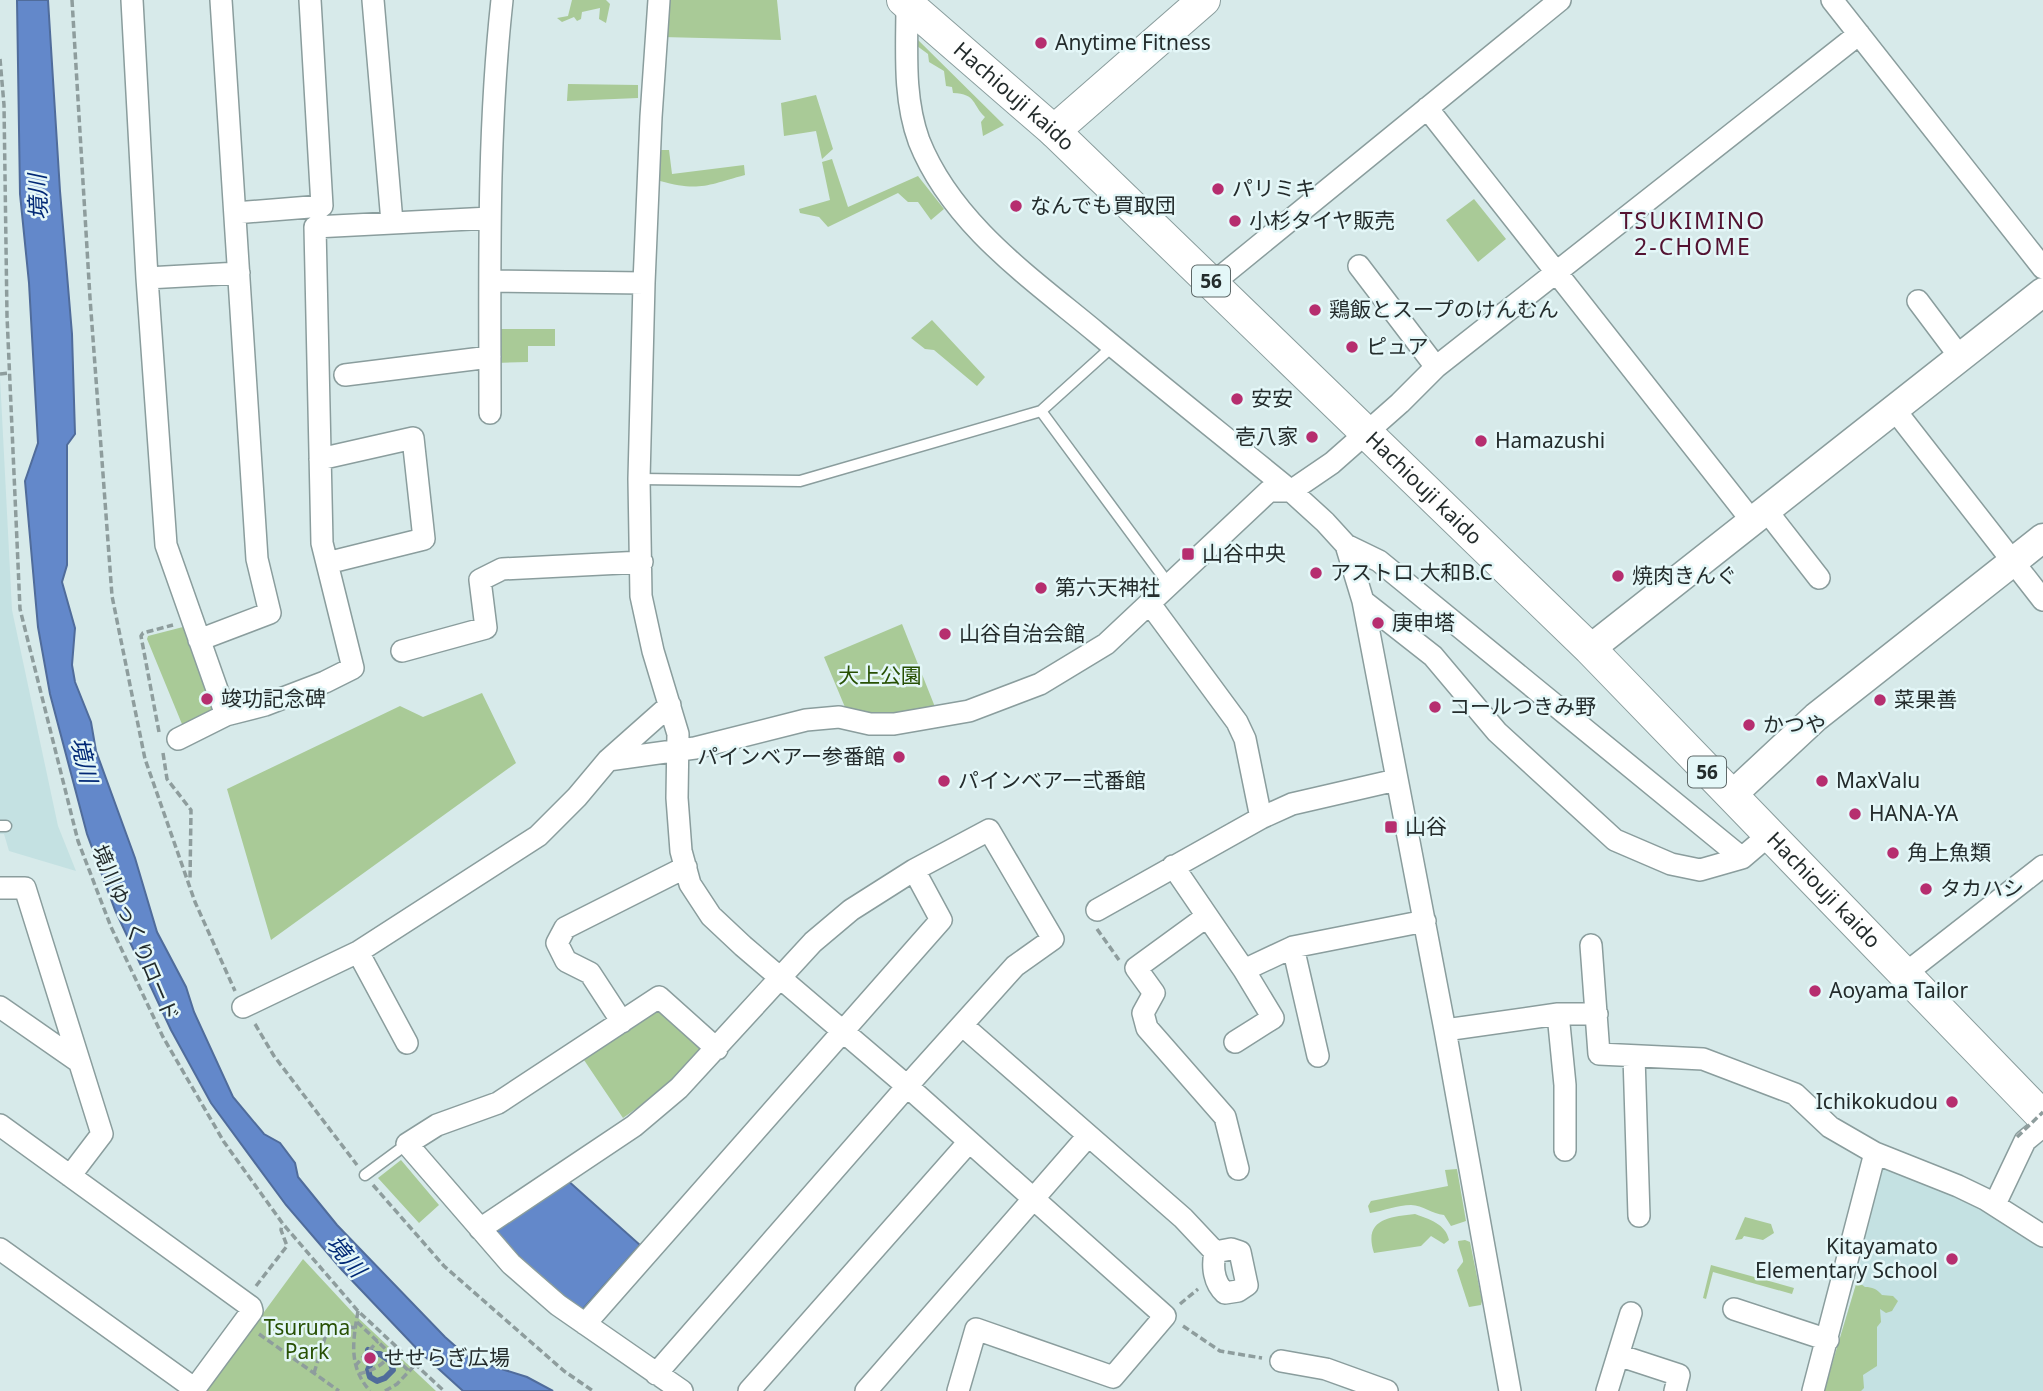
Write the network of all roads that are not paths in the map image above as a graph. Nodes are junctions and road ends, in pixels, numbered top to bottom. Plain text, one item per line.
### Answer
1 (132, 0) edge
2 (221, 0) edge
3 (310, 0) edge
4 (373, 0) edge
5 (502, 0) edge
6 (659, 0) edge
7 (1204, 0) edge
8 (1560, 0) edge
9 (1832, 0) edge
10 (905, 1) edge
11 (1859, 34) junction
12 (1427, 108) junction
13 (1054, 131) junction
14 (235, 213) junction
15 (490, 218) junction
16 (392, 222) junction
17 (1359, 266) dead end
18 (2043, 268) edge
19 (1556, 272) junction
20 (239, 273) junction
21 (147, 278) junction
22 (490, 281) junction
23 (645, 282) junction
24 (1213, 283) junction
25 (2043, 292) edge
26 (1918, 301) dead end
27 (1113, 346) junction
28 (490, 357) junction
29 (1960, 357) junction
30 (1436, 367) junction
31 (345, 375) dead end
32 (1894, 409) junction
33 (1041, 411) junction
34 (489, 413) dead end
35 (1365, 433) junction
36 (320, 459) junction
37 (639, 479) junction
38 (1291, 491) junction
39 (1759, 516) junction
40 (2043, 538) edge
41 (1346, 545) junction
42 (2013, 561) junction
43 (642, 562) junction
44 (327, 563) junction
45 (1819, 578) dead end
46 (1170, 586) junction
47 (2043, 600) edge
48 (1363, 601) junction
49 (1150, 604) junction
50 (199, 640) junction
51 (1590, 649) junction
52 (402, 651) dead end
53 (670, 705) junction
54 (226, 715) junction
55 (178, 738) dead end
56 (679, 751) junction
57 (608, 760) junction
58 (1396, 780) junction
59 (1731, 796) junction
60 (1261, 818) junction
61 (1769, 835) junction
62 (1742, 858) junction
63 (1173, 866) junction
64 (2043, 866) edge
65 (685, 867) junction
66 (914, 870) junction
67 (0, 888) edge
68 (1093, 912) road end
69 (1206, 917) junction
70 (1425, 921) junction
71 (1591, 945) dead end
72 (1293, 947) junction
73 (358, 952) junction
74 (1244, 970) junction
75 (1906, 973) junction
76 (780, 978) junction
77 (0, 1007) edge
78 (243, 1007) road end
79 (1558, 1014) junction
80 (1597, 1014) junction
81 (622, 1022) junction
82 (962, 1025) junction
83 (1445, 1030) junction
84 (843, 1033) junction
85 (1235, 1042) dead end
86 (407, 1043) dead end
87 (717, 1049) junction
88 (1318, 1056) dead end
89 (1634, 1056) junction
90 (79, 1062) junction
91 (907, 1087) junction
92 (2043, 1117) edge
93 (0, 1125) edge
94 (2043, 1125) edge
95 (1088, 1136) junction
96 (968, 1143) junction
97 (407, 1144) junction
98 (1564, 1150) dead end
99 (1875, 1153) junction
100 (1238, 1169) dead end
101 (365, 1175) road end
102 (70, 1176) junction
103 (1031, 1199) junction
104 (1995, 1204) junction
105 (1639, 1216) dead end
106 (480, 1228) junction
107 (2043, 1236) edge
108 (0, 1250) edge
109 (1215, 1252) junction
110 (1734, 1309) dead end
111 (1631, 1314) dead end
112 (585, 1324) junction
113 (1828, 1340) junction
114 (1618, 1355) junction
115 (1281, 1361) road end
116 (656, 1374) junction
117 (194, 1390) edge
118 (682, 1391) edge
119 (749, 1391) edge
120 (866, 1391) edge
121 (958, 1391) edge
122 (1387, 1391) edge
123 (1510, 1391) edge
124 (1607, 1391) edge
125 (1675, 1391) edge
126 (1813, 1391) edge

1 - 21 street
2 - 14 street
3 - 14 street
4 - 16 street
5 - 15 street
6 - 23 street
7 - 13 main road
8 - 12 street
9 - 11 street
10 - 13 main road, Hachiouji kaido / 56
10 - 27 street
11 - 18 street
11 - 19 street
12 - 19 street
12 - 24 street
13 - 24 main road, Hachiouji kaido / 56
14 - 20 street
15 - 16 street
15 - 22 street
16 - 36 street
17 - 30 street
19 - 30 street
19 - 39 street
20 - 21 street
20 - 50 street
21 - 50 street
22 - 23 street
22 - 28 street
23 - 37 street
24 - 35 main road, Hachiouji kaido / 56
25 - 29 street
26 - 29 street
27 - 33 lane
27 - 38 street
28 - 31 street
28 - 34 street
29 - 32 street
30 - 35 street
32 - 39 street
32 - 42 street
33 - 37 lane
33 - 46 lane
35 - 38 street
35 - 51 main road, Hachiouji kaido / 56
36 - 44 street
36 - 44 street
37 - 43 street
38 - 41 street
38 - 46 street
39 - 45 street
39 - 51 street
40 - 42 street
41 - 48 street
41 - 62 street
42 - 47 street
42 - 59 street
43 - 52 street
43 - 53 street
44 - 54 street
46 - 49 street
48 - 58 street
48 - 62 street
49 - 56 street
49 - 60 street
50 - 54 street
51 - 59 main road, Hachiouji kaido / 56
53 - 56 street
53 - 57 street
54 - 55 street
56 - 57 street
56 - 65 street
57 - 73 street
58 - 60 street
58 - 70 street
59 - 61 main road, Hachiouji kaido / 56
60 - 63 street
61 - 62 street
61 - 75 main road, Hachiouji kaido / 56
63 - 68 street
63 - 69 street
64 - 75 street
65 - 76 street
65 - 81 street
66 - 76 street
66 - 82 street
66 - 84 street
67 - 90 street
69 - 74 street
69 - 100 street
70 - 72 street
70 - 83 street
71 - 80 street
72 - 74 street
72 - 88 street
73 - 78 street
73 - 86 street
74 - 85 street
75 - 92 main road, Hachiouji kaido / 56
76 - 84 street
76 - 87 street
77 - 90 street
79 - 80 street
79 - 83 street
79 - 98 street
80 - 89 street
81 - 87 street
81 - 97 street
82 - 91 street
82 - 95 street
83 - 123 street
84 - 91 street
84 - 112 street
87 - 106 street
89 - 99 street
89 - 105 street
90 - 102 street
91 - 96 street
91 - 116 street
93 - 102 street
94 - 104 street
95 - 103 street
95 - 109 street
96 - 103 street
96 - 119 street
97 - 101 lane
97 - 106 street
99 - 104 street
99 - 113 street
102 - 117 street
103 - 120 street
103 - 121 street
104 - 107 street
106 - 112 street
108 - 117 street
109 - 109 street
110 - 113 street
111 - 114 street
112 - 116 street
113 - 126 street
114 - 124 street
114 - 125 street
115 - 122 street
116 - 118 street

